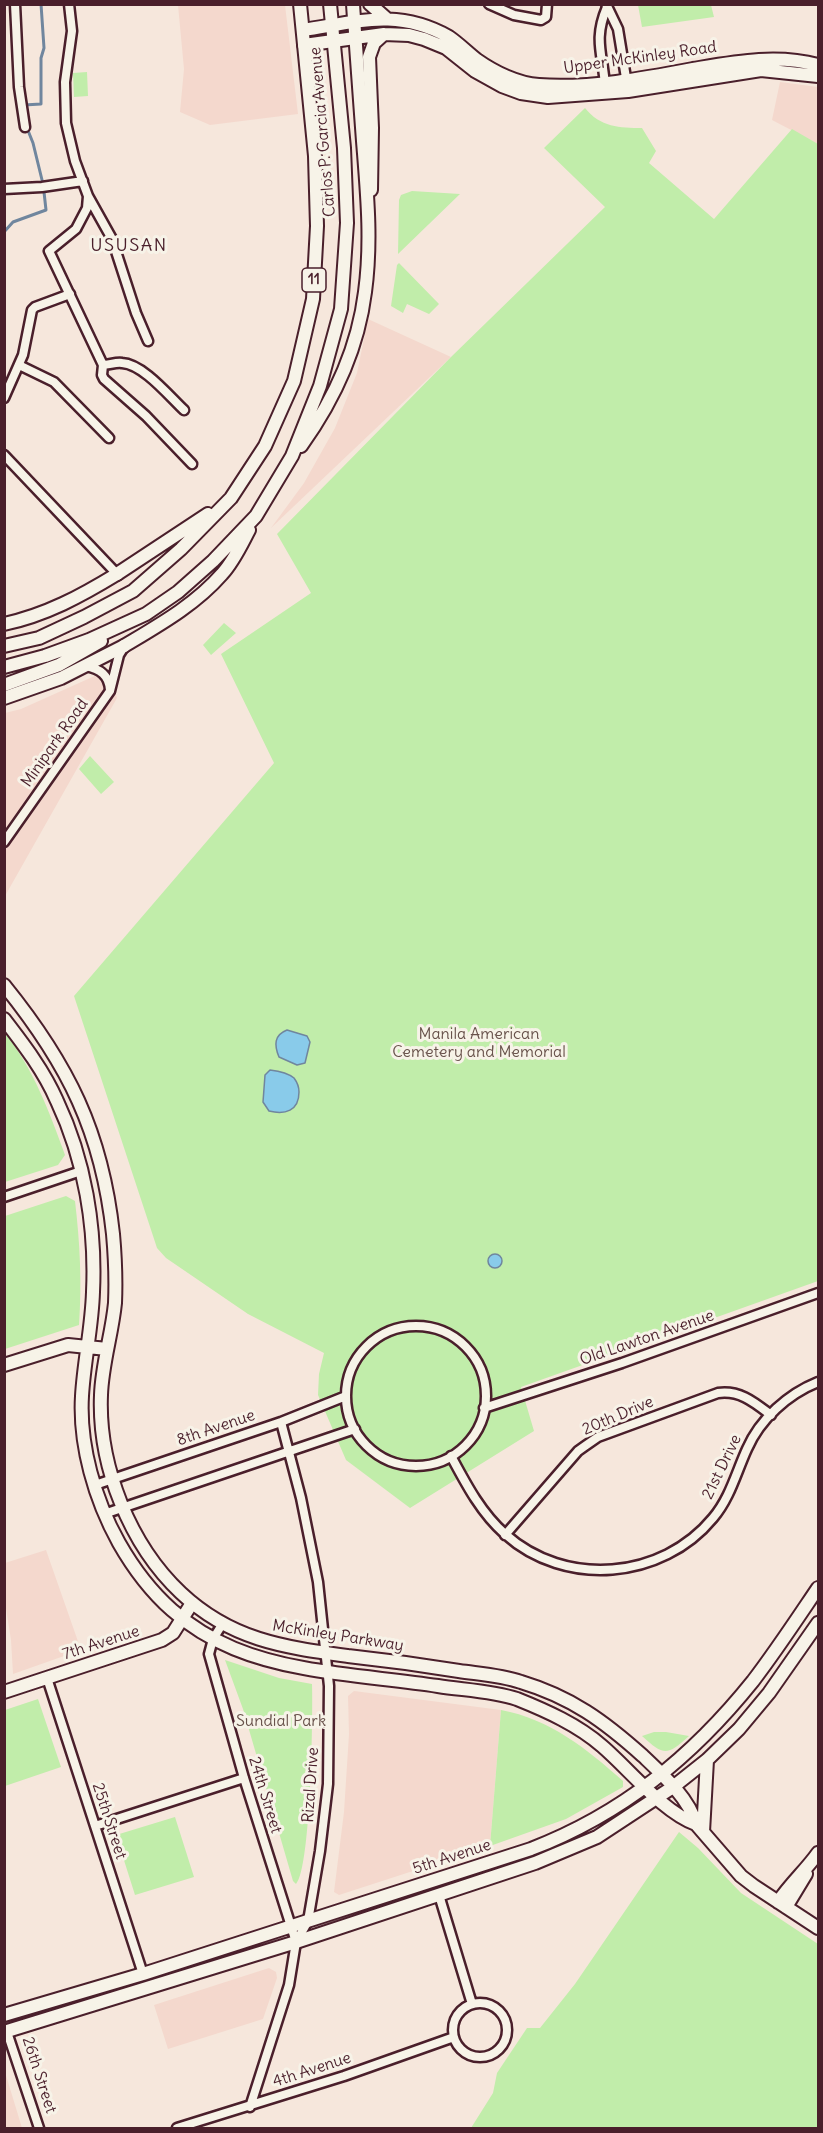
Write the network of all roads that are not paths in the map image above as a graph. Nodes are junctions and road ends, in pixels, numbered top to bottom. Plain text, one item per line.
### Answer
1 (15, 4) edge
2 (69, 4) edge
3 (300, 4) edge
4 (330, 4) edge
5 (353, 4) edge
6 (370, 4) edge
7 (489, 4) edge
8 (547, 4) edge
9 (607, 6) edge
10 (387, 19) junction
11 (354, 22) junction
12 (331, 26) junction
13 (303, 30) junction
14 (384, 34) junction
15 (356, 38) junction
16 (333, 41) junction
17 (304, 45) junction
18 (819, 65) edge
19 (819, 76) edge
20 (627, 85) junction
21 (605, 88) junction
22 (25, 127) dead end
23 (83, 181) junction
24 (4, 189) edge
25 (88, 196) junction
26 (369, 209) junction
27 (70, 294) junction
28 (148, 341) dead end
29 (103, 364) junction
30 (19, 365) junction
31 (7, 387) edge
32 (4, 398) edge
33 (184, 410) dead end
34 (109, 438) dead end
35 (4, 455) edge
36 (192, 464) dead end
37 (283, 472) junction
38 (231, 498) junction
39 (256, 516) junction
40 (117, 574) junction
41 (146, 614) junction
42 (4, 624) edge
43 (4, 646) edge
44 (124, 646) junction
45 (86, 666) junction
46 (4, 667) edge
47 (4, 685) edge
48 (110, 690) junction
49 (4, 698) edge
50 (4, 842) edge
51 (4, 985) edge
52 (4, 1019) edge
53 (81, 1172) junction
54 (4, 1197) edge
55 (819, 1293) edge
56 (87, 1347) junction
57 (107, 1349) junction
58 (4, 1365) edge
59 (819, 1382) edge
60 (346, 1396) junction
61 (484, 1408) junction
62 (771, 1415) junction
63 (280, 1422) junction
64 (355, 1429) junction
65 (289, 1451) junction
66 (451, 1456) junction
67 (113, 1479) junction
68 (95, 1485) junction
69 (123, 1508) junction
70 (104, 1514) junction
71 (505, 1535) junction
72 (819, 1588) edge
73 (192, 1603) junction
74 (182, 1619) junction
75 (223, 1623) junction
76 (819, 1623) edge
77 (213, 1639) junction
78 (327, 1653) junction
79 (328, 1672) junction
80 (46, 1678) junction
81 (4, 1692) edge
82 (707, 1760) junction
83 (662, 1774) junction
84 (244, 1778) junction
85 (646, 1787) junction
86 (673, 1787) junction
87 (657, 1798) junction
88 (95, 1826) junction
89 (700, 1828) junction
90 (819, 1853) edge
91 (439, 1895) junction
92 (782, 1905) junction
93 (308, 1921) junction
94 (290, 1927) junction
95 (819, 1928) edge
96 (296, 1942) junction
97 (143, 1974) junction
98 (472, 2004) junction
99 (5, 2013) edge
100 (5, 2031) edge
101 (454, 2037) junction
102 (250, 2107) junction
103 (193, 2126) edge
104 (39, 2128) edge
105 (177, 2128) edge

1 - 22 street
2 - 23 street
3 - 13 main road, Carlos P. Garcia Avenue / 11
4 - 12 main road, Carlos P. Garcia Avenue / 11
5 - 11 main road
6 - 10 main road
7 - 8 street
9 - 20 street
9 - 21 street
10 - 11 main road, Upper McKinley Road
10 - 21 main road, Upper McKinley Road
11 - 12 main road, Upper McKinley Road
11 - 15 main road
12 - 13 main road, Upper McKinley Road
12 - 16 main road, Carlos P. Garcia Avenue / 11
13 - 17 main road, Carlos P. Garcia Avenue / 11
14 - 15 main road, Upper McKinley Road
14 - 21 main road, Upper McKinley Road
14 - 26 main road
15 - 16 main road, Upper McKinley Road
15 - 26 main road
16 - 17 main road, Upper McKinley Road
16 - 37 main road, Carlos P. Garcia Avenue / 11
17 - 38 main road, Carlos P. Garcia Avenue / 11
18 - 20 main road, Upper McKinley Road
19 - 20 main road, Upper McKinley Road
20 - 21 main road, Upper McKinley Road
23 - 24 street
23 - 25 street
25 - 27 street
25 - 28 street
26 - 37 main road
27 - 29 street
27 - 30 street
29 - 33 street
29 - 36 street
30 - 31 street
30 - 34 street
31 - 32 street
35 - 40 street
37 - 39 main road, Carlos P. Garcia Avenue / 11
38 - 40 main road
38 - 43 main road, Carlos P. Garcia Avenue / 11
39 - 41 main road, Carlos P. Garcia Avenue / 11
39 - 44 main road
40 - 42 main road
41 - 46 main road, Carlos P. Garcia Avenue / 11
41 - 47 main road
44 - 45 main road
44 - 48 street, Minipark Road
45 - 48 street, Minipark Road
45 - 49 main road
48 - 50 street, Minipark Road
51 - 57 main road, McKinley Parkway
52 - 53 main road, McKinley Parkway
53 - 54 street
53 - 56 main road, McKinley Parkway
55 - 61 street, Old Lawton Avenue
56 - 57 main road
56 - 58 main road
56 - 68 main road, McKinley Parkway
57 - 67 main road, McKinley Parkway
59 - 62 street, 21st Drive
60 - 61 street
60 - 63 street, 8th Avenue
60 - 64 street
61 - 66 street
62 - 71 street, 20th Drive
62 - 71 street, 21st Drive
63 - 65 street, Rizal Drive
63 - 67 street, 8th Avenue
64 - 65 street
64 - 66 street
65 - 69 street
65 - 78 street, Rizal Drive
66 - 71 street, 21st Drive
67 - 68 street, 8th Avenue
67 - 69 main road, McKinley Parkway
68 - 70 main road, McKinley Parkway
69 - 70 street
69 - 73 main road, McKinley Parkway
70 - 74 main road, McKinley Parkway
72 - 83 main road, 5th Avenue
73 - 74 main road, 7th Avenue
73 - 75 main road, McKinley Parkway
74 - 77 main road, McKinley Parkway
74 - 80 main road, 7th Avenue
75 - 77 street
75 - 78 main road, McKinley Parkway
76 - 82 main road, 5th Avenue
77 - 79 main road, McKinley Parkway
77 - 84 street, 24th Street
78 - 79 street, Rizal Drive
78 - 83 main road, McKinley Parkway
79 - 85 main road, McKinley Parkway
79 - 93 street, Rizal Drive
80 - 81 main road, 7th Avenue
80 - 88 street, 25th Street
82 - 86 main road, 5th Avenue
82 - 89 main road
83 - 85 main road, 5th Avenue
83 - 86 main road, McKinley Parkway
84 - 88 street
84 - 94 street, 24th Street
85 - 87 main road, McKinley Parkway
85 - 93 main road, 5th Avenue
86 - 87 main road, 5th Avenue
86 - 89 main road, McKinley Parkway
87 - 89 main road, McKinley Parkway
87 - 91 main road, 5th Avenue
88 - 97 street, 25th Street
89 - 92 main road
90 - 92 main road
91 - 96 main road, 5th Avenue
91 - 98 street
92 - 95 main road
93 - 94 main road, 5th Avenue
93 - 96 street, Rizal Drive
94 - 96 street, 24th Street
94 - 97 main road, 5th Avenue
96 - 100 main road, 5th Avenue
96 - 102 street, Rizal Drive
97 - 99 main road, 5th Avenue
98 - 101 street
98 - 101 street
99 - 100 main road, 26th Street
100 - 104 street, 26th Street
101 - 102 street, 4th Avenue
102 - 103 street, 4th Avenue
103 - 105 street, 4th Avenue

